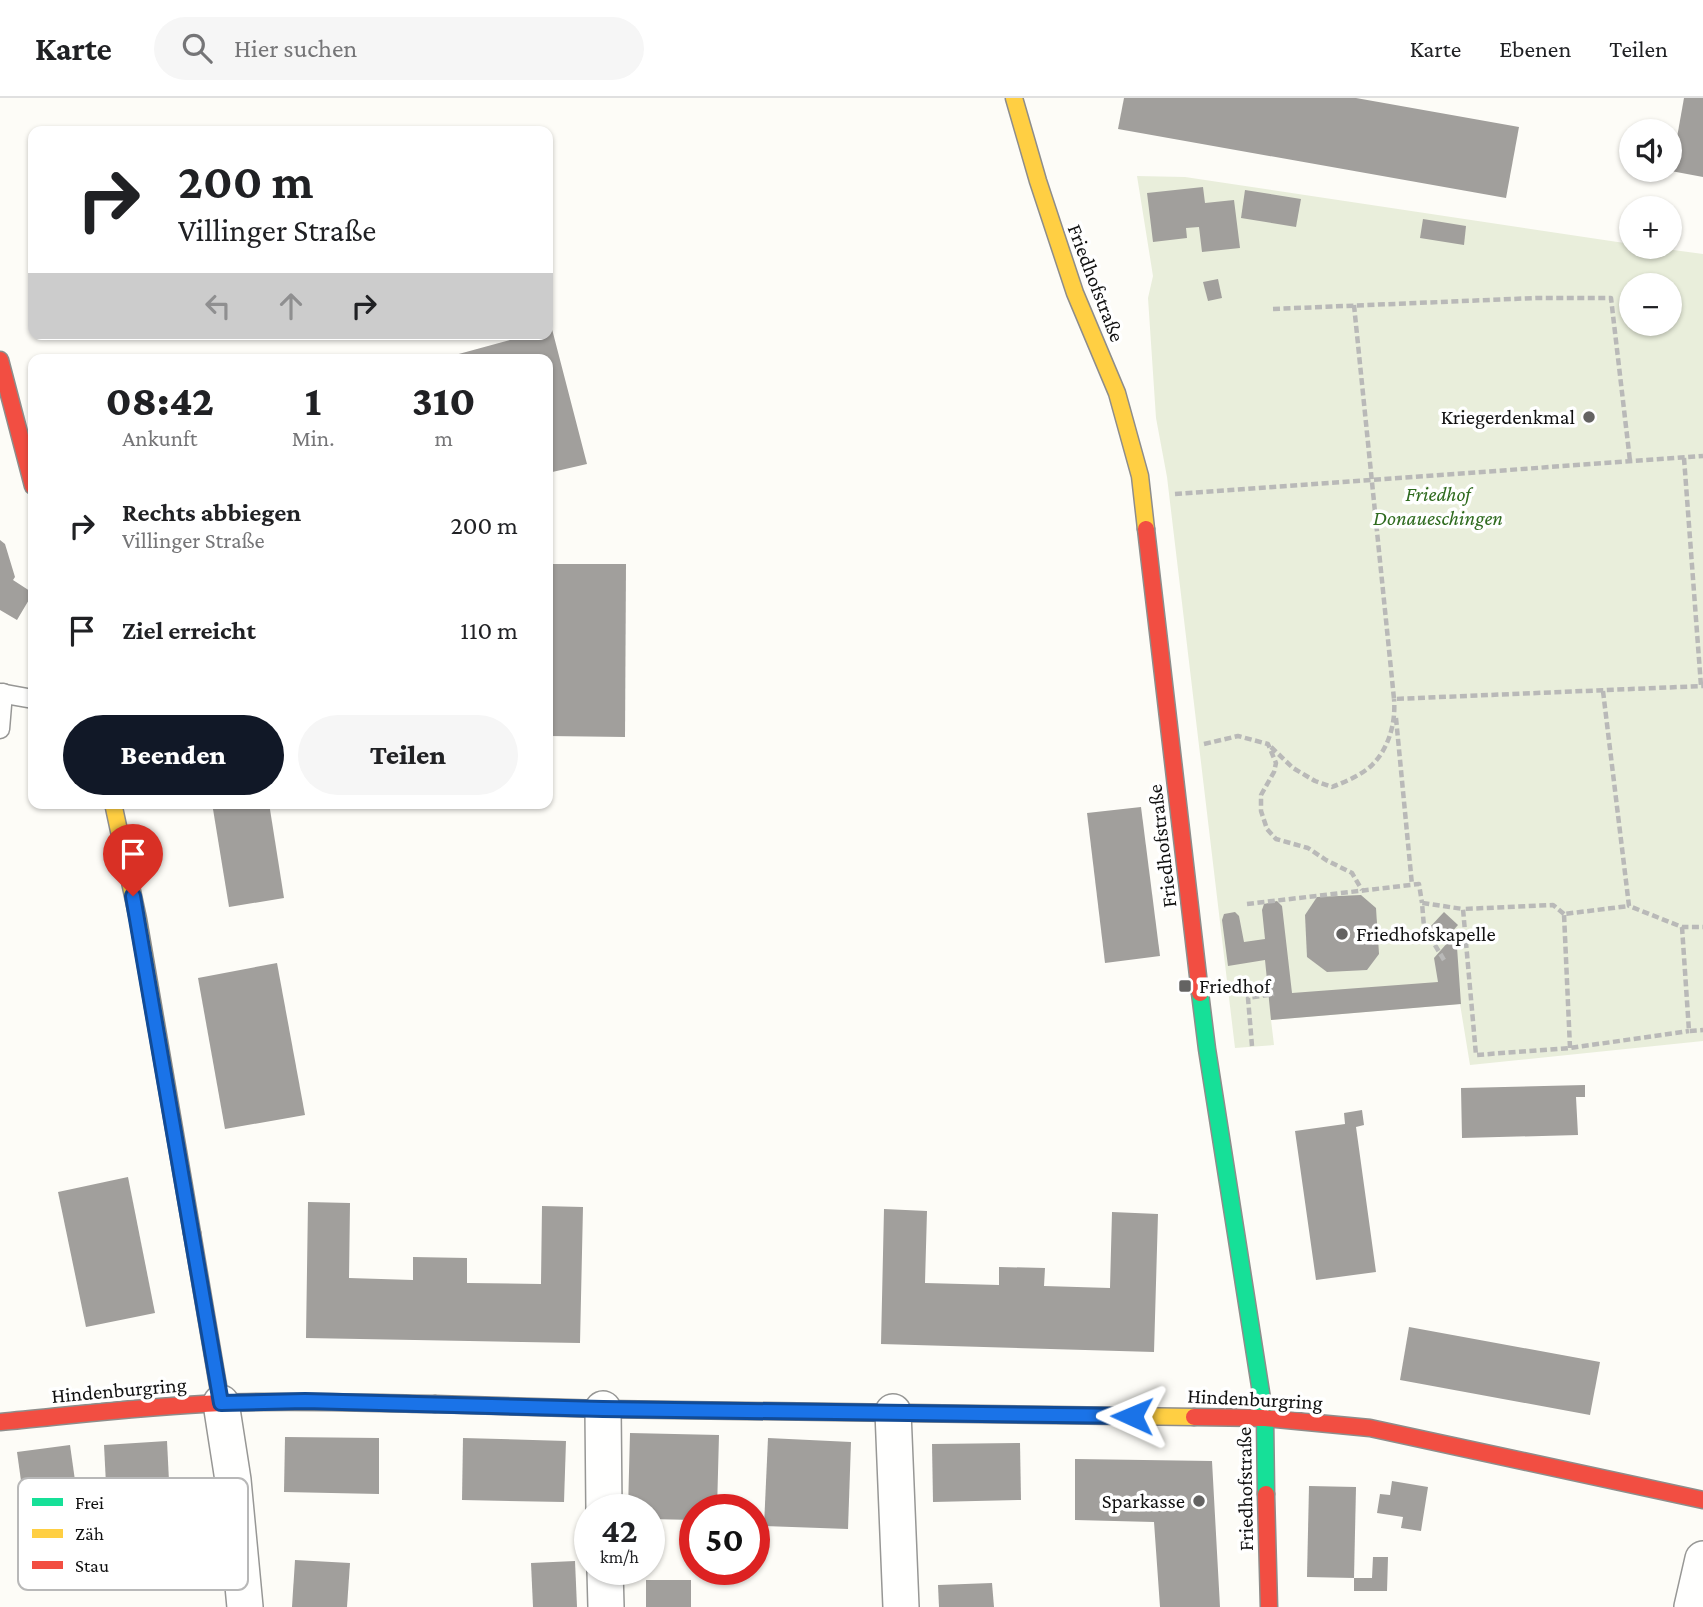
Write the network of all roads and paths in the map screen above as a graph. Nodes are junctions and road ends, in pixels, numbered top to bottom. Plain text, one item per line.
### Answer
1 (1014, 98) edge
2 (1354, 305) junction
3 (1273, 309) dead end
4 (0, 360) edge
5 (1703, 457) edge
6 (1684, 458) junction
7 (1630, 461) junction
8 (28, 467) edge
9 (1372, 480) junction
10 (1143, 495) junction
11 (1702, 686) edge
12 (1603, 691) junction
13 (1, 693) edge
14 (28, 698) edge
15 (1394, 699) junction
16 (1395, 713) junction
17 (0, 729) edge
18 (1268, 744) junction
19 (1172, 749) junction
20 (114, 809) edge
21 (1412, 885) junction
22 (1362, 890) junction
23 (1422, 903) junction
24 (1247, 904) dead end
25 (1629, 906) junction
26 (1463, 909) junction
27 (1564, 914) junction
28 (1682, 926) junction
29 (1703, 927) edge
30 (1444, 960) dead end
31 (1274, 994) dead end
32 (1703, 1030) edge
33 (1689, 1031) junction
34 (1252, 1046) dead end
35 (1570, 1048) junction
36 (221, 1403) junction
37 (603, 1409) junction
38 (894, 1412) junction
39 (1265, 1418) junction
40 (0, 1422) edge
41 (233, 1478) edge
42 (604, 1494) edge
43 (1703, 1500) edge
44 (1703, 1559) edge
45 (605, 1585) edge
46 (606, 1607) edge
47 (901, 1607) edge
48 (1269, 1607) edge
49 (1692, 1607) edge

1 - 10 main road, Friedhofstraße
2 - 3 path
2 - 7 path
2 - 9 path
4 - 8 main road
5 - 6 path
6 - 7 path
6 - 11 path
7 - 9 path
9 - 10 path
9 - 15 path
10 - 19 main road, Friedhofstraße
11 - 12 path
12 - 15 path
12 - 25 path
13 - 14 lane
13 - 17 lane
15 - 16 path
16 - 18 path
16 - 21 path
18 - 19 path
18 - 22 path
19 - 39 main road, Friedhofstraße
20 - 36 main road
21 - 22 path
21 - 23 path
22 - 24 path
23 - 26 path
23 - 30 path
25 - 27 path
25 - 28 path
26 - 27 path
26 - 35 path
27 - 35 path
28 - 29 path
28 - 33 path
31 - 34 path
32 - 33 path
33 - 35 path
36 - 37 main road, Hindenburgring
36 - 40 main road, Hindenburgring
36 - 41 street
37 - 38 main road, Hindenburgring
37 - 42 street
38 - 39 main road, Hindenburgring
38 - 47 street
39 - 43 main road, Hindenburgring
39 - 48 main road, Friedhofstraße
44 - 49 street
45 - 46 street

